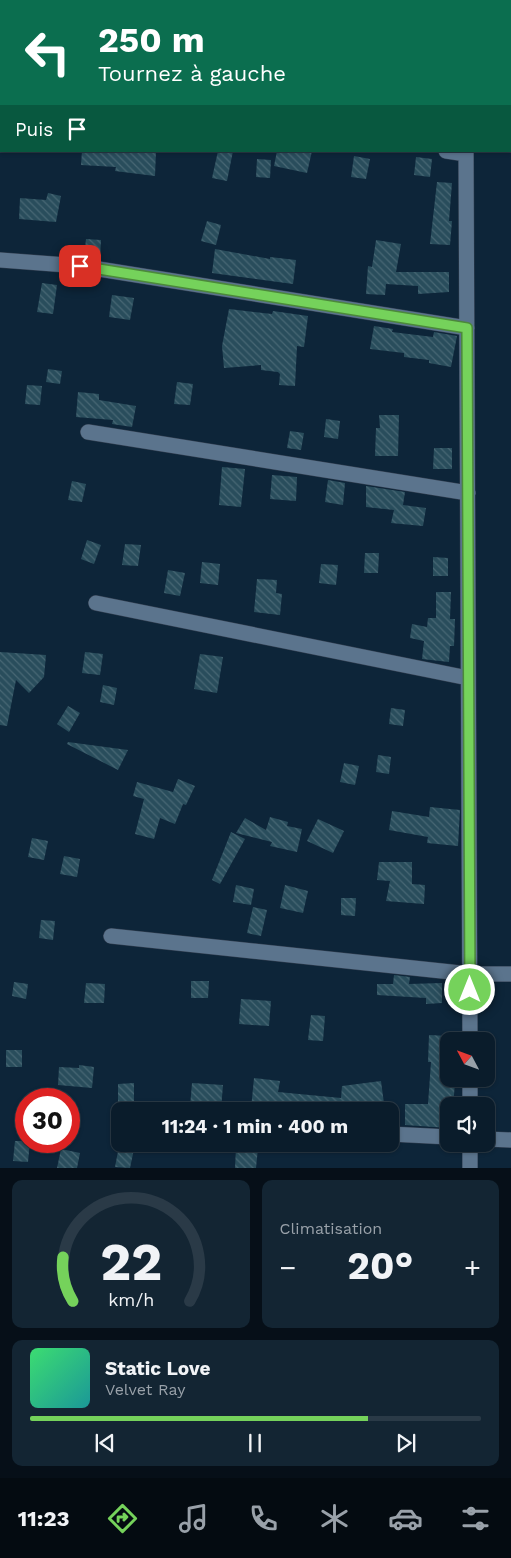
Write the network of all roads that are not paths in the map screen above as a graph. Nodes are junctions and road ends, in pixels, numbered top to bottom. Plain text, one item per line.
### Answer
1 (466, 153) edge
2 (0, 260) edge
3 (467, 328) junction
4 (88, 432) dead end
5 (468, 493) junction
6 (96, 603) dead end
7 (468, 678) junction
8 (111, 936) dead end
9 (470, 974) junction
10 (511, 974) edge
11 (470, 1032) edge
12 (399, 1134) edge
13 (440, 1137) edge
14 (495, 1139) edge
15 (511, 1140) edge
16 (470, 1152) edge
17 (470, 1168) edge

1 - 3 street
2 - 3 street
3 - 5 street
4 - 5 street
5 - 7 street
6 - 7 street
7 - 9 street
8 - 9 street
9 - 10 street
9 - 11 street
12 - 13 street
14 - 15 street
16 - 17 street

